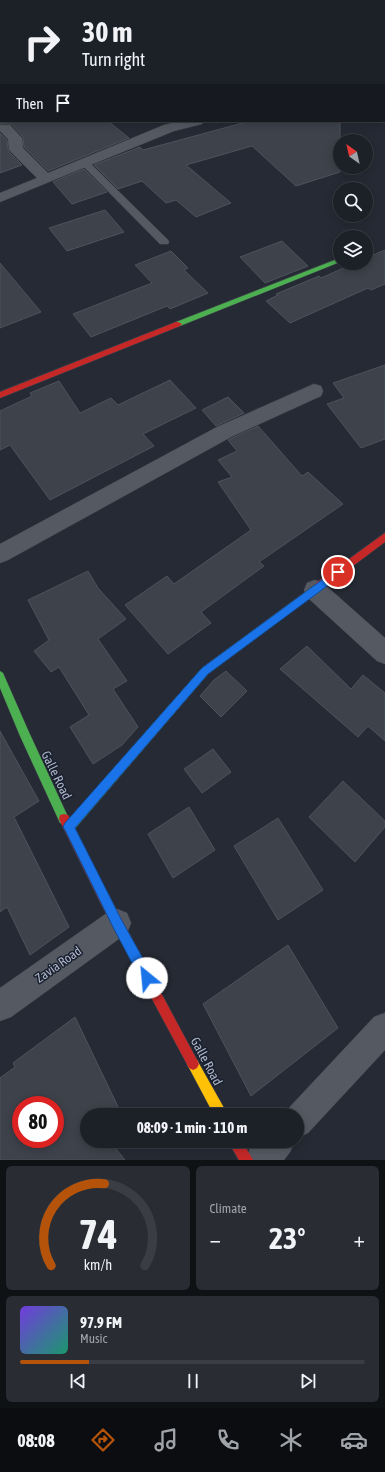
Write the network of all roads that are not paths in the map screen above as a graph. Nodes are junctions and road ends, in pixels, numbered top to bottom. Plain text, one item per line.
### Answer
1 (193, 122) edge
2 (5, 128) dead end
3 (85, 163) junction
4 (46, 179) junction
5 (0, 198) edge
6 (164, 242) dead end
7 (333, 263) edge
8 (314, 391) dead end
9 (0, 395) edge
10 (385, 536) edge
11 (0, 554) edge
12 (315, 590) junction
13 (385, 653) edge
14 (0, 676) edge
15 (69, 827) junction
16 (117, 923) junction
17 (0, 1006) edge
18 (385, 1028) edge
19 (217, 1108) edge
20 (304, 1115) edge
21 (239, 1148) edge
22 (273, 1148) edge
23 (246, 1160) edge
24 (262, 1160) edge

1 - 3 street
2 - 4 street
3 - 4 street
3 - 6 lane
4 - 5 street
7 - 9 main road
8 - 11 street
10 - 12 main road
12 - 13 street
12 - 15 main road
14 - 15 main road, Galle Road
15 - 16 main road, Galle Road
16 - 17 street, Zavia Road
16 - 19 main road, Galle Road
18 - 20 street
21 - 23 main road
22 - 24 street

